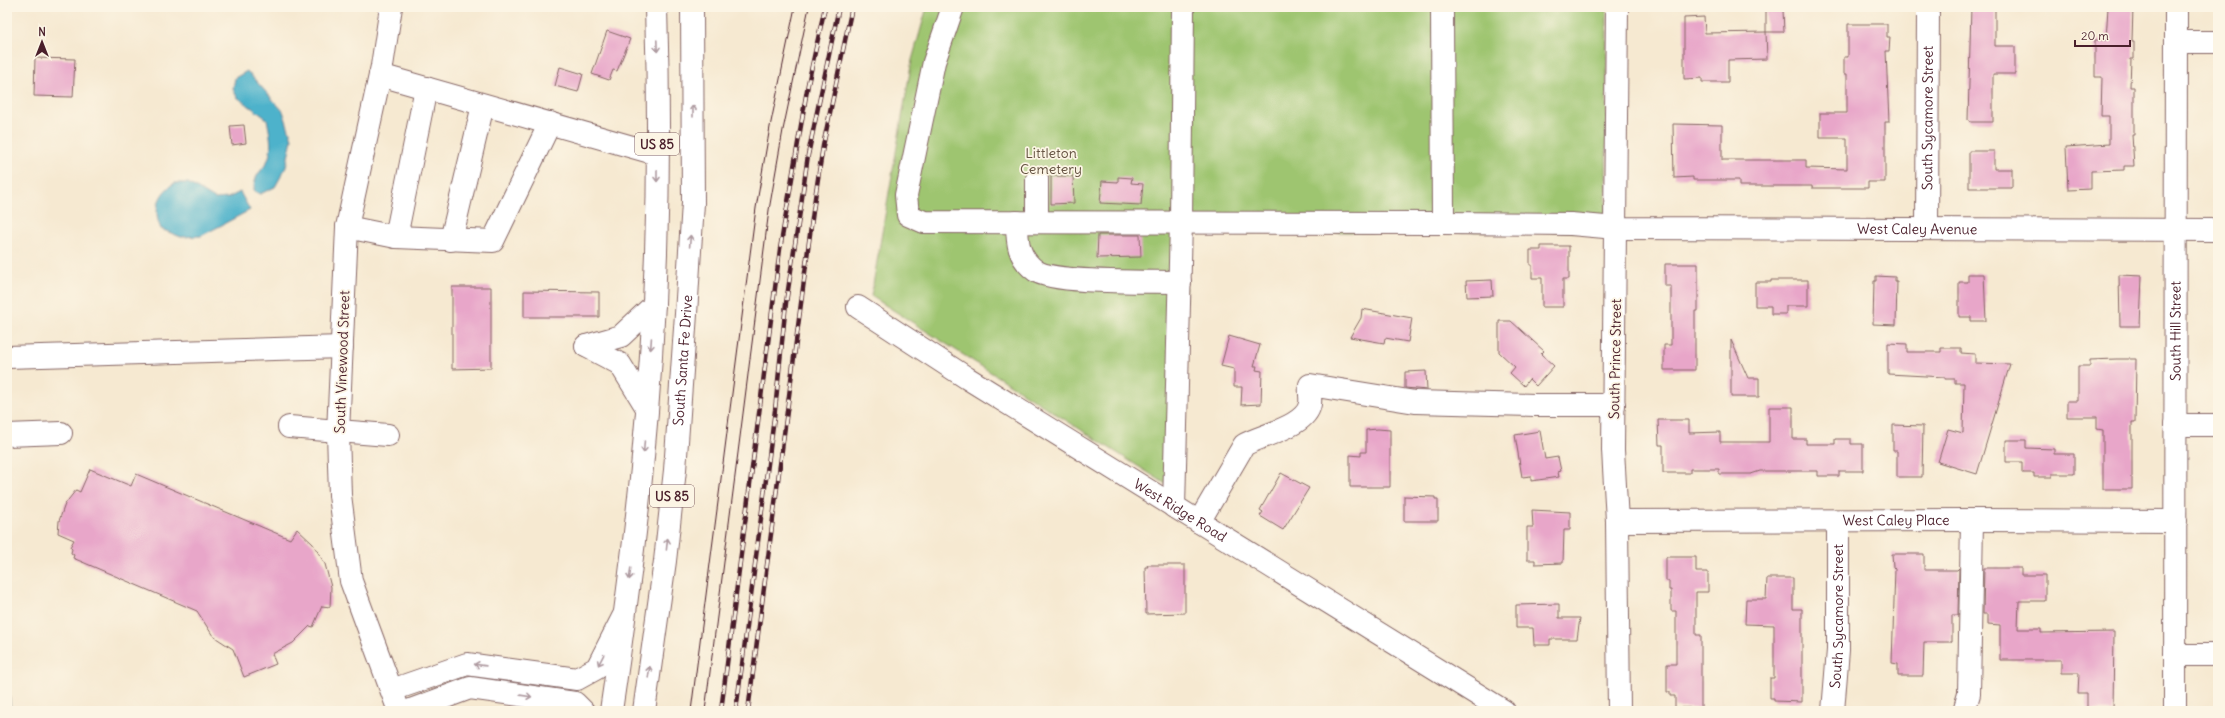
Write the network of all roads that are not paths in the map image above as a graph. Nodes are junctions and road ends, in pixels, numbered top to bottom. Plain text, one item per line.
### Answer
1 (391, 7) edge
2 (656, 7) edge
3 (692, 7) edge
4 (953, 7) edge
5 (1183, 7) edge
6 (1442, 7) edge
7 (1617, 7) edge
8 (1928, 7) edge
9 (2176, 7) edge
10 (2176, 42) junction
11 (2218, 42) edge
12 (380, 75) junction
13 (426, 88) junction
14 (483, 105) junction
15 (550, 124) junction
16 (657, 154) junction
17 (1037, 179) dead end
18 (1027, 222) junction
19 (1181, 222) junction
20 (1443, 222) junction
21 (347, 227) junction
22 (1616, 228) junction
23 (1927, 229) junction
24 (2176, 230) junction
25 (2218, 230) edge
26 (396, 237) junction
27 (451, 240) junction
28 (1180, 282) junction
29 (654, 305) junction
30 (858, 307) dead end
31 (342, 347) junction
32 (7, 357) edge
33 (1614, 405) junction
34 (646, 408) junction
35 (2175, 425) junction
36 (2218, 425) edge
37 (289, 427) dead end
38 (338, 433) junction
39 (61, 434) dead end
40 (7, 435) edge
41 (388, 435) dead end
42 (1174, 507) junction
43 (1972, 520) junction
44 (1617, 521) junction
45 (1838, 521) junction
46 (2176, 521) junction
47 (1199, 522) junction
48 (625, 612) junction
49 (2175, 655) junction
50 (2218, 655) edge
51 (392, 690) junction
52 (399, 711) edge
53 (408, 711) edge
54 (583, 711) edge
55 (611, 711) edge
56 (644, 711) edge
57 (1504, 711) edge
58 (1619, 711) edge
59 (1833, 711) edge
60 (1964, 711) edge
61 (2175, 711) edge

1 - 12 main road, South Vinewood Street
2 -> 16 main road, US 85
56 -> 3 main road, South Santa Fe Drive / US 85
4 - 18 main road, West Caley Avenue
5 - 19 main road
6 - 20 main road
7 - 22 main road, South Prince Street
8 - 23 main road, South Sycamore Street
9 - 10 main road, South Hill Street
10 - 11 main road
10 - 24 main road, South Hill Street
12 - 13 main road
12 - 21 main road, South Vinewood Street
13 - 14 main road
13 - 26 main road
14 - 15 main road
14 - 27 main road
15 - 16 main road
15 - 27 main road
16 -> 29 main road, US 85
17 - 18 main road
18 - 19 main road, West Caley Avenue
18 - 28 main road
19 - 20 main road, West Caley Avenue
19 - 28 main road
20 - 22 main road, West Caley Avenue
21 - 26 main road
21 - 31 main road, South Vinewood Street
22 - 23 main road, West Caley Avenue
22 - 33 main road, South Prince Street
23 - 24 main road, West Caley Avenue
24 - 25 main road, West Caley Avenue
24 - 35 main road, South Hill Street
26 - 27 main road
28 - 42 main road
29 -> 34 main road, US 85
29 - 34 main road
30 - 42 main road, West Ridge Road
31 - 32 main road
31 - 38 main road, South Vinewood Street
33 - 44 main road, South Prince Street
33 - 47 main road
34 -> 48 main road, US 85
35 - 36 main road
35 - 46 main road, South Hill Street
37 - 38 main road
38 - 41 main road
38 - 51 main road, South Vinewood Street
39 - 40 main road
42 - 47 main road, West Ridge Road
43 - 45 main road, West Caley Place
43 - 46 main road, West Caley Place
43 - 60 main road
44 - 45 main road, West Caley Place
44 - 58 main road, South Prince Street
45 - 59 main road, South Sycamore Street
46 - 49 main road, South Hill Street
47 - 57 main road, West Ridge Road
48 -> 51 main road
48 - 55 main road, US 85
49 - 50 main road
49 - 61 main road, South Hill Street
51 - 52 main road, South Vinewood Street
53 -> 54 main road

